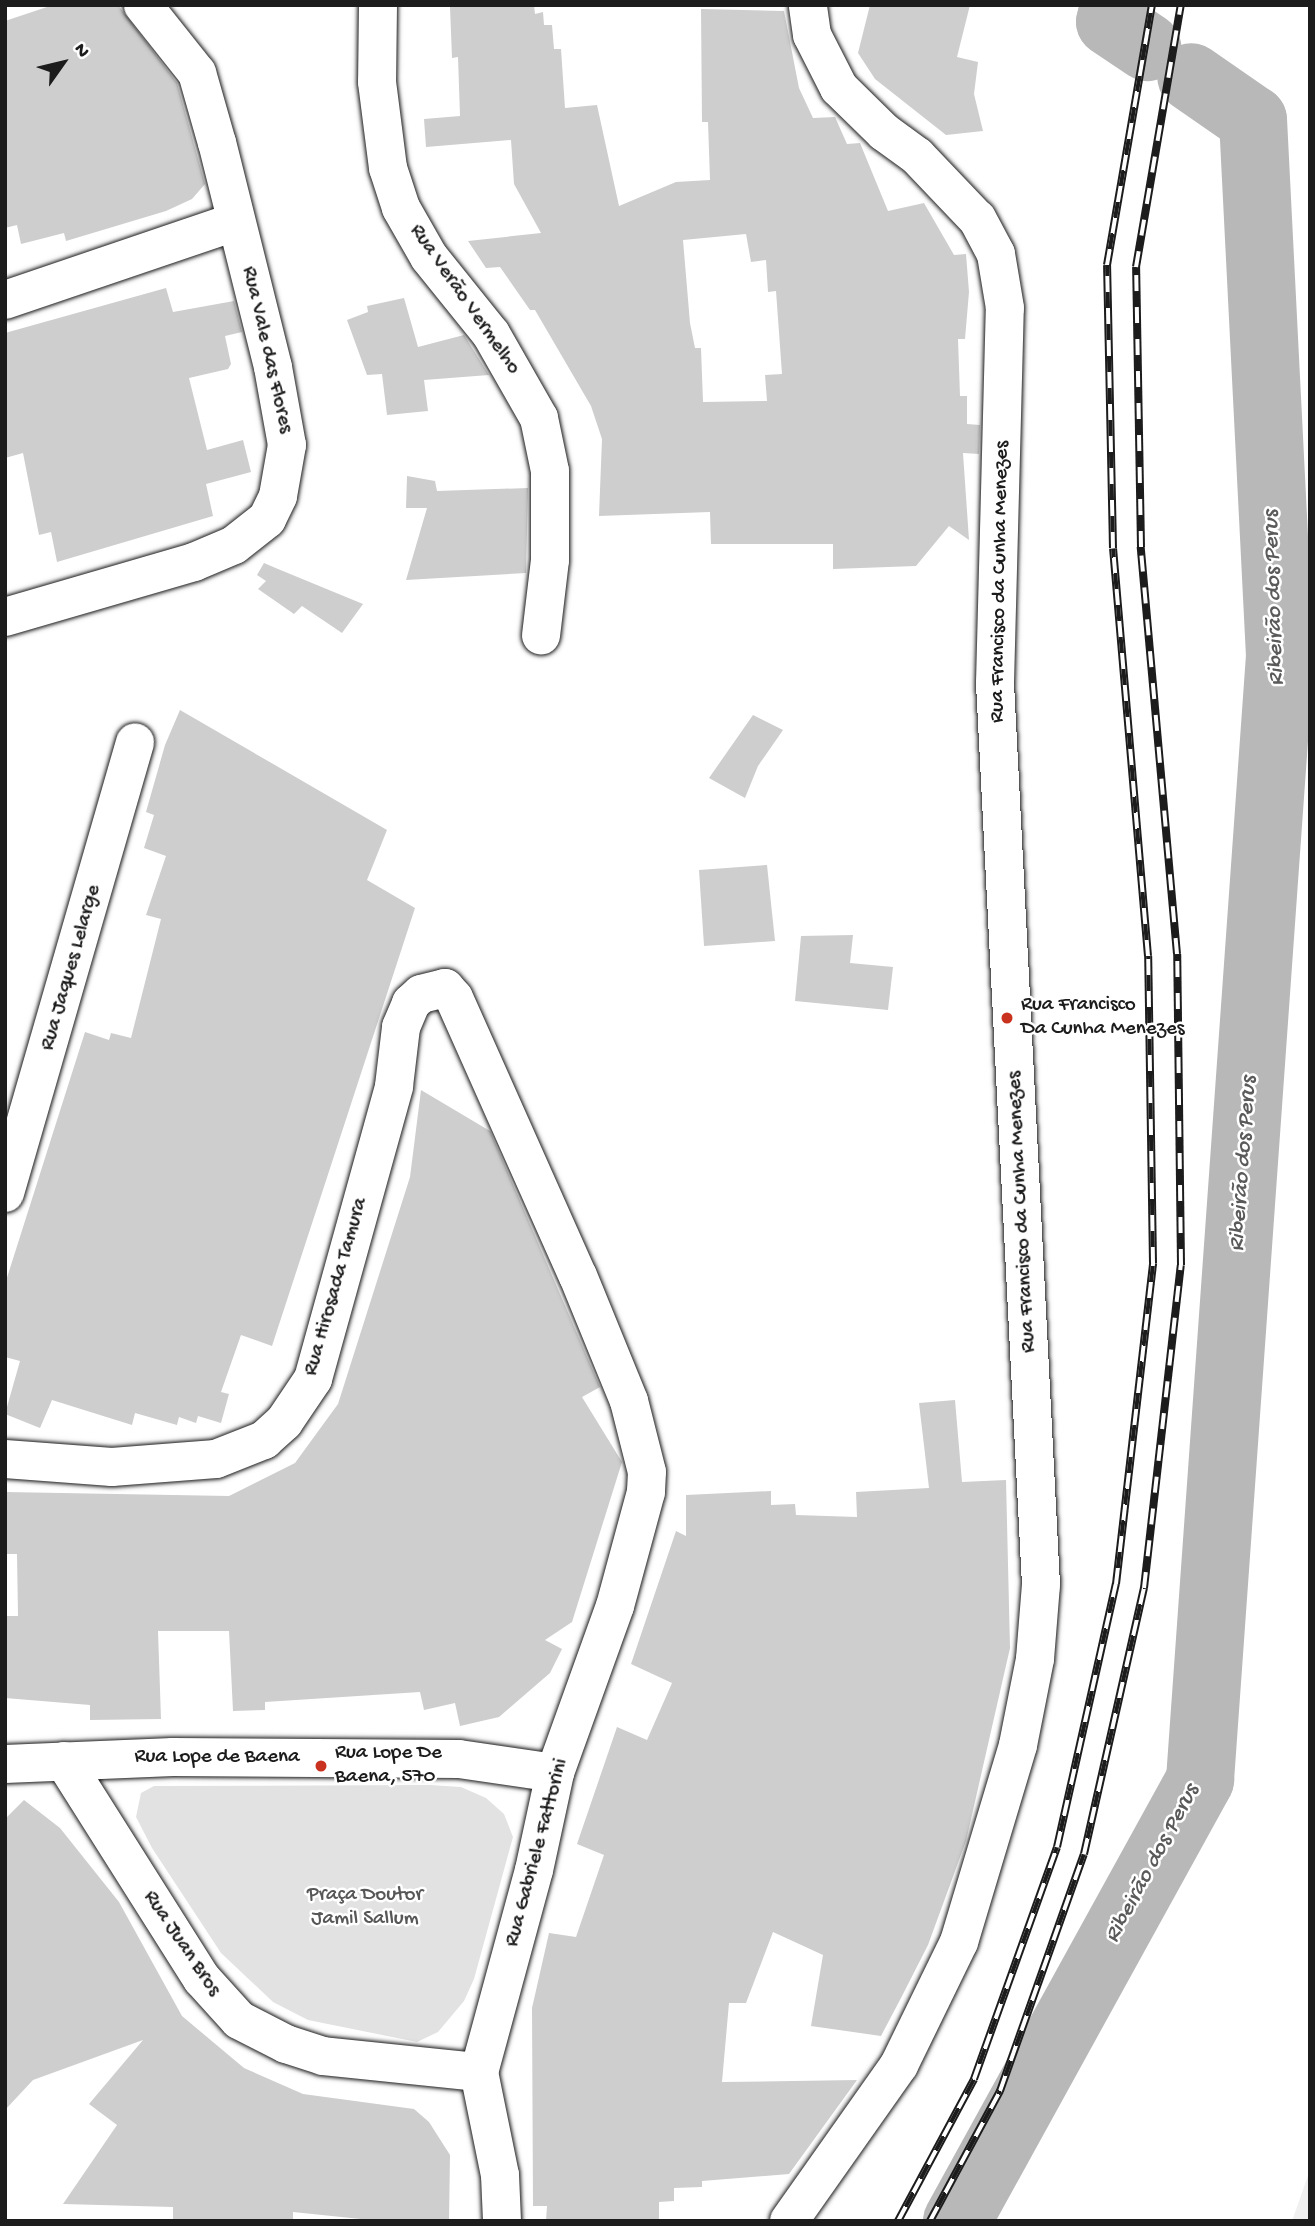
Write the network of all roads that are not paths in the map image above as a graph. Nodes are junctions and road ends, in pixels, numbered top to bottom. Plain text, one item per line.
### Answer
1 (143, 5) edge
2 (378, 5) edge
3 (808, 5) edge
4 (234, 222) junction
5 (5, 300) edge
6 (5, 617) edge
7 (541, 635) dead end
8 (135, 742) dead end
9 (5, 1193) edge
10 (5, 1459) edge
11 (646, 1492) joint
12 (64, 1761) junction
13 (5, 1764) edge
14 (555, 1773) junction
15 (479, 2073) junction
16 (502, 2221) edge
17 (789, 2221) edge

1 - 4 street, Rua Vale das Flores
2 - 7 street, Rua Verão Vermelho
3 - 17 street, Rua Francisco da Cunha Menezes
4 - 5 street
4 - 6 street, Rua Vale das Flores
8 - 9 street, Rua Jaques Lelarge
10 - 11 street, Rua Hirosada Tamura
11 - 14 street, Rua Gabriele Fattorini
12 - 13 street, Rua Lope de Baena
12 - 14 street, Rua Lope de Baena
12 - 15 street, Rua Juan Bros
14 - 15 street, Rua Gabriele Fattorini
15 - 16 street, Rua Gabriele Fattorini

